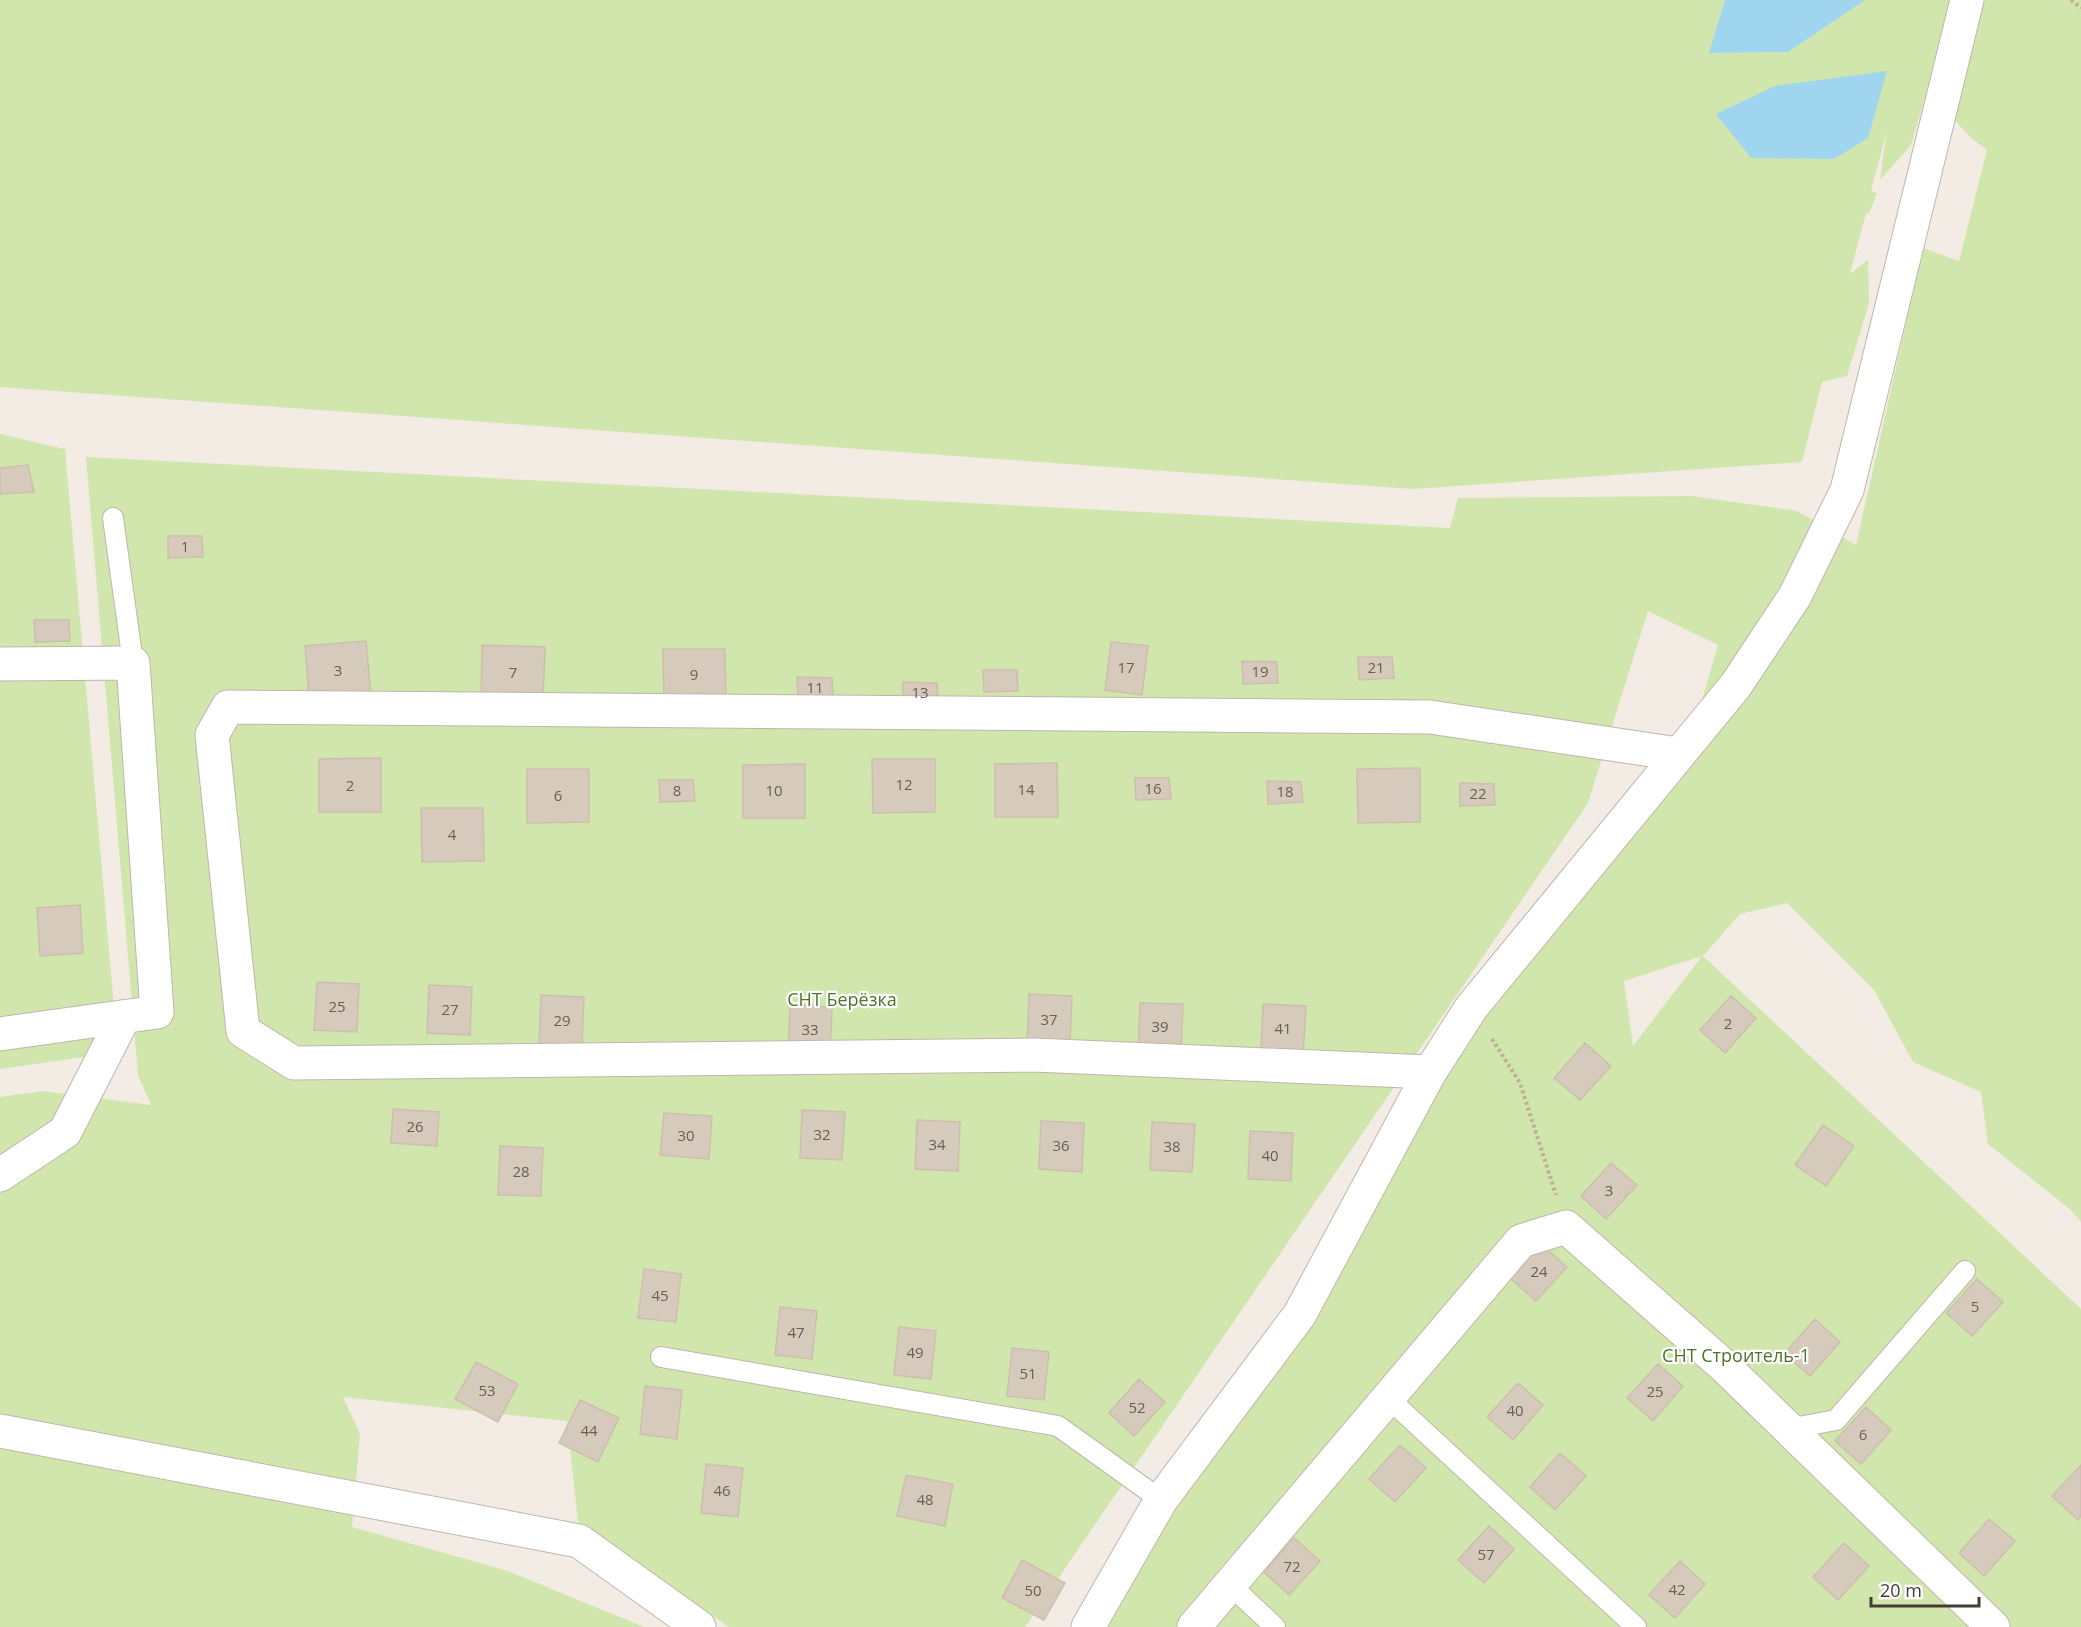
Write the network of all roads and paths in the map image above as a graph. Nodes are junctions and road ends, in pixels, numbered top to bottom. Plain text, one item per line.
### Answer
1 (1967, 0) edge
2 (2071, 0) edge
3 (2081, 8) edge
4 (113, 518) dead end
5 (133, 663) junction
6 (0, 664) edge
7 (1678, 754) junction
8 (1471, 1008) junction
9 (124, 1017) junction
10 (0, 1034) edge
11 (1430, 1072) junction
12 (0, 1175) edge
13 (1566, 1227) junction
14 (1965, 1271) dead end
15 (661, 1357) dead end
16 (1387, 1396) junction
17 (1788, 1428) junction
18 (0, 1431) edge
19 (1161, 1500) junction
20 (1228, 1583) junction
21 (699, 1627) edge
22 (1088, 1627) edge
23 (1194, 1627) edge
24 (1275, 1627) edge
25 (1636, 1627) edge
26 (1993, 1627) edge

1 - 7 street
2 - 3 path
4 - 5 lane
5 - 6 street
5 - 9 street
7 - 8 street
7 - 11 street
8 - 11 street
8 - 13 path
9 - 10 street
9 - 12 street
11 - 19 street
13 - 16 street
13 - 17 street
14 - 17 lane
15 - 19 lane
16 - 20 street
16 - 25 lane
17 - 26 street
18 - 21 street
19 - 22 street
20 - 23 street
20 - 24 lane

